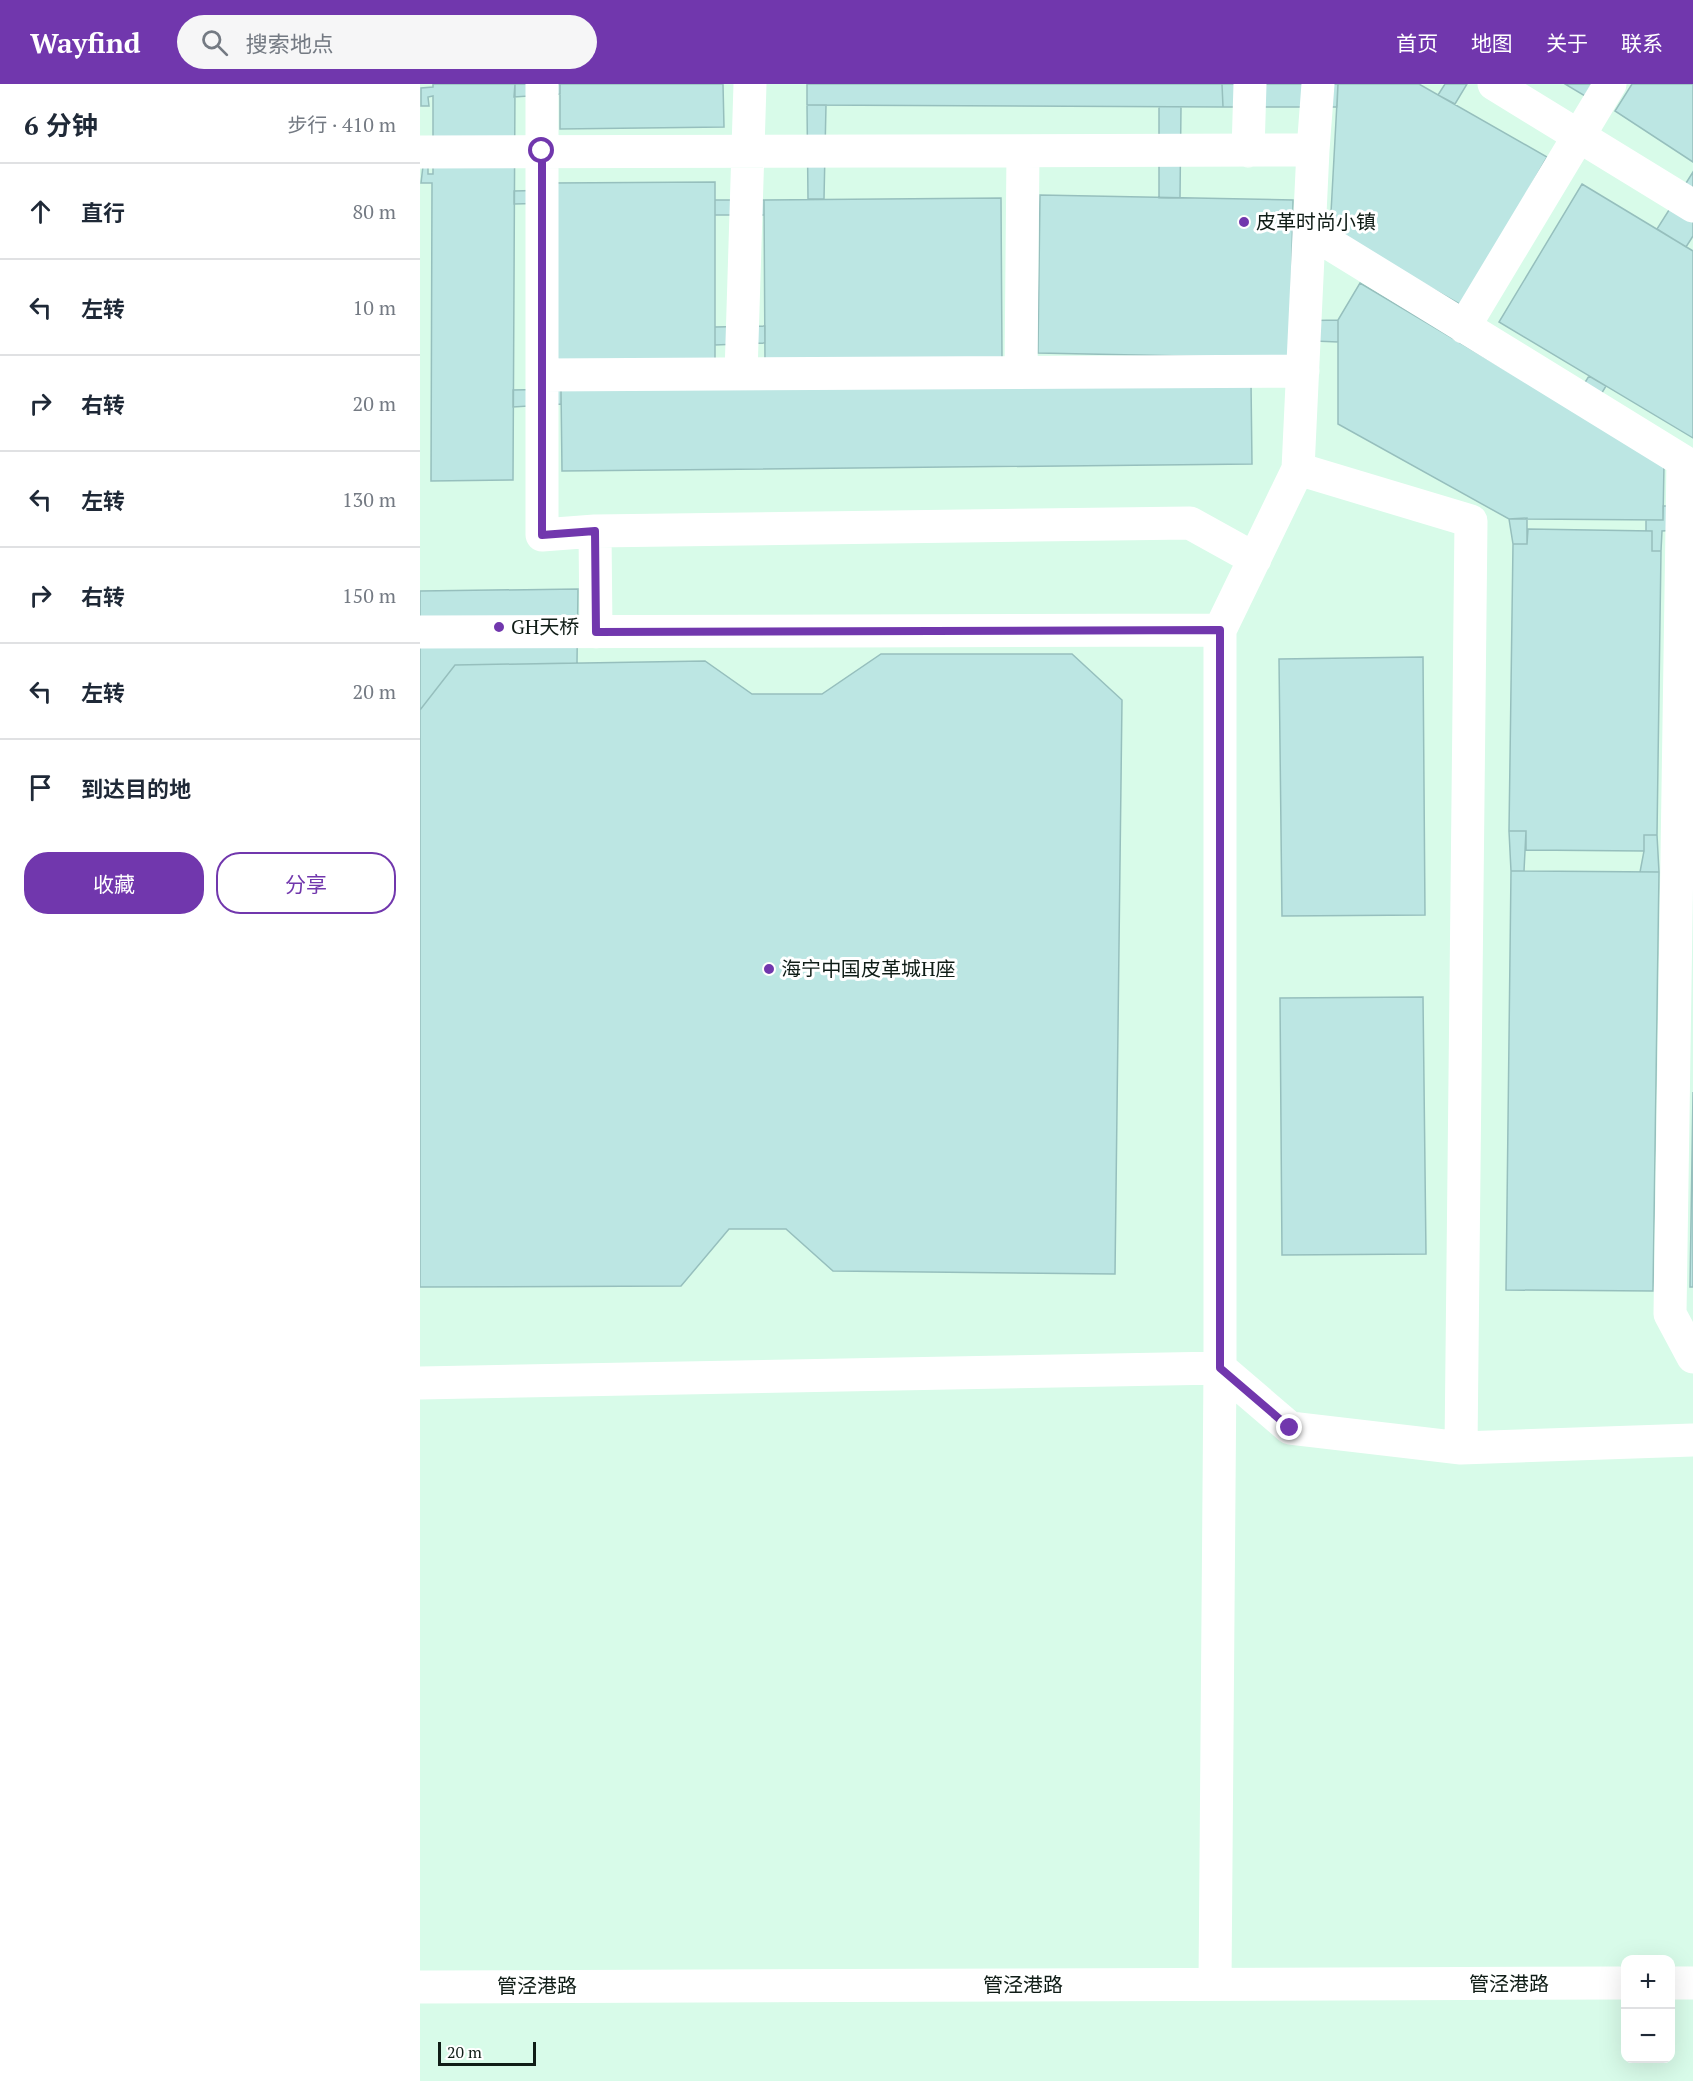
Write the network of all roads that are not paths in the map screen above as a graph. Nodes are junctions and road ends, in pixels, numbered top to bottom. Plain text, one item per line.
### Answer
1 (542, 84) edge
2 (750, 84) edge
3 (1250, 84) edge
4 (1318, 84) edge
5 (1494, 84) edge
6 (1610, 84) edge
7 (1579, 136) junction
8 (1313, 150) junction
9 (542, 151) junction
10 (748, 151) junction
11 (1023, 151) junction
12 (1248, 151) junction
13 (420, 152) edge
14 (1693, 206) edge
15 (1309, 231) junction
16 (1464, 327) junction
17 (1303, 371) junction
18 (1021, 372) junction
19 (741, 374) junction
20 (542, 375) junction
21 (1298, 469) junction
22 (595, 531) junction
23 (1255, 559) junction
24 (1687, 581) edge
25 (1220, 630) junction
26 (420, 632) edge
27 (596, 632) junction
28 (1693, 1357) edge
29 (1220, 1368) junction
30 (420, 1383) edge
31 (1693, 1440) edge
32 (1461, 1448) junction
33 (1621, 1983) edge
34 (1675, 1983) edge
35 (1693, 1983) edge
36 (1215, 1984) junction
37 (420, 1986) edge

1 - 9 street
2 - 10 street
3 - 12 street
4 - 8 street
5 - 7 street
6 - 7 street
7 - 14 street
7 - 16 street
8 - 12 street
8 - 15 street
9 - 10 street
9 - 13 street
9 - 20 street
10 - 11 street
10 - 19 street
11 - 12 street
11 - 18 street
15 - 16 street
15 - 17 street
16 - 24 street
17 - 18 street
17 - 21 street
18 - 19 street
19 - 20 street
20 - 22 street
21 - 23 street
21 - 32 street
22 - 23 street
22 - 27 street
23 - 25 street
24 - 28 street
25 - 27 street
25 - 29 street
26 - 27 street
29 - 30 street
29 - 32 street
29 - 36 street
31 - 32 street
33 - 36 street, 管泾港路
34 - 35 street
36 - 37 street, 管泾港路

